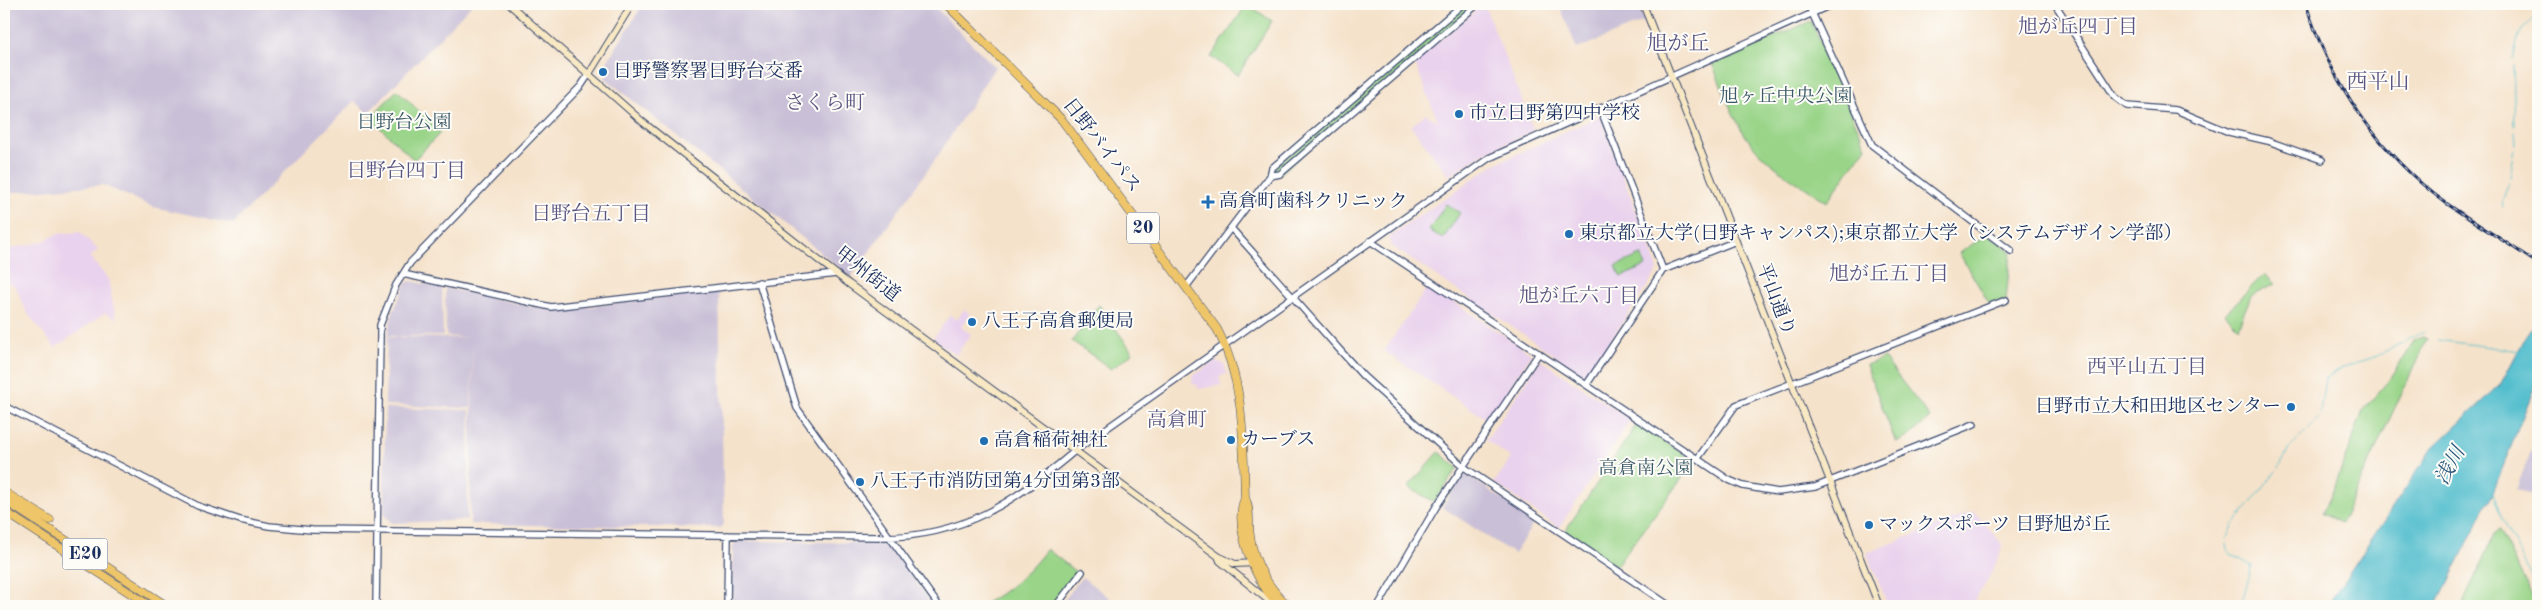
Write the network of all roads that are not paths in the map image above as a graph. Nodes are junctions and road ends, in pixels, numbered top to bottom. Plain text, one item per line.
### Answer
1 (509, 4) edge
2 (632, 4) edge
3 (946, 4) edge
4 (1463, 4) edge
5 (1478, 4) edge
6 (1644, 4) edge
7 (1808, 4) edge
8 (1834, 4) edge
9 (2055, 4) edge
10 (1812, 14) junction
11 (589, 74) junction
12 (1671, 76) junction
13 (1600, 108) junction
14 (2322, 160) dead end
15 (1270, 176) junction
16 (1231, 228) junction
17 (1370, 241) junction
18 (1736, 241) junction
19 (2011, 250) dead end
20 (1663, 270) junction
21 (402, 274) junction
22 (836, 274) junction
23 (759, 282) junction
24 (1186, 287) junction
25 (1292, 297) junction
26 (2006, 300) dead end
27 (1225, 344) junction
28 (1539, 353) junction
29 (1792, 383) junction
30 (1587, 384) junction
31 (4, 406) edge
32 (1974, 424) dead end
33 (1076, 450) junction
34 (1698, 458) junction
35 (1464, 467) junction
36 (1830, 481) junction
37 (4, 492) edge
38 (4, 500) edge
39 (4, 512) edge
40 (4, 517) edge
41 (50, 520) dead end
42 (377, 530) junction
43 (728, 535) junction
44 (888, 537) junction
45 (69, 554) junction
46 (1218, 556) junction
47 (1254, 563) junction
48 (1082, 572) dead end
49 (150, 606) edge
50 (167, 606) edge
51 (376, 606) edge
52 (727, 606) edge
53 (938, 606) edge
54 (1056, 606) edge
55 (1275, 606) edge
56 (1280, 606) edge
57 (1289, 606) edge
58 (1378, 606) edge
59 (1670, 606) edge
60 (1879, 606) edge

1 - 11 main road, 甲州街道
2 - 11 main road
3 - 24 highway, 日野バイパス / 20
4 - 15 street
5 - 15 street
6 - 12 main road, 平山通り
7 - 10 street
8 - 10 street
9 - 14 street
10 - 12 street
10 - 19 street
11 - 21 street
11 - 22 main road, 甲州街道
12 - 13 street
12 - 18 main road, 平山通り
13 - 17 street
13 - 20 street
15 - 16 street
16 - 24 street
16 - 25 street
17 - 25 street
17 - 28 street
18 - 20 street
18 - 29 main road, 平山通り
20 - 30 street
21 - 23 street
21 - 42 street
22 - 23 street
22 - 33 main road, 甲州街道
23 - 44 street
24 - 27 highway, 日野バイパス / 20
25 - 27 street
25 - 35 street
26 - 29 street
27 - 33 street
27 - 47 highway, 日野バイパス / 20
28 - 30 street
28 - 35 street
29 - 34 street
29 - 36 main road, 平山通り
30 - 34 street
31 - 42 street
32 - 36 street
33 - 44 street
33 - 46 main road, 甲州街道
34 - 36 street
35 - 58 street
35 - 59 street
36 - 60 main road, 平山通り
37 - 41 highway
38 - 50 highway, E20
39 - 45 highway, E20
40 - 45 highway
42 - 43 street
42 - 51 street
43 - 44 street
43 - 52 street
44 - 53 street
45 - 49 highway, E20
46 - 47 main road, 甲州街道
46 - 55 main road, 甲州街道
47 - 56 highway, 日野バイパス / 20
47 - 57 highway, 20
48 - 54 street

